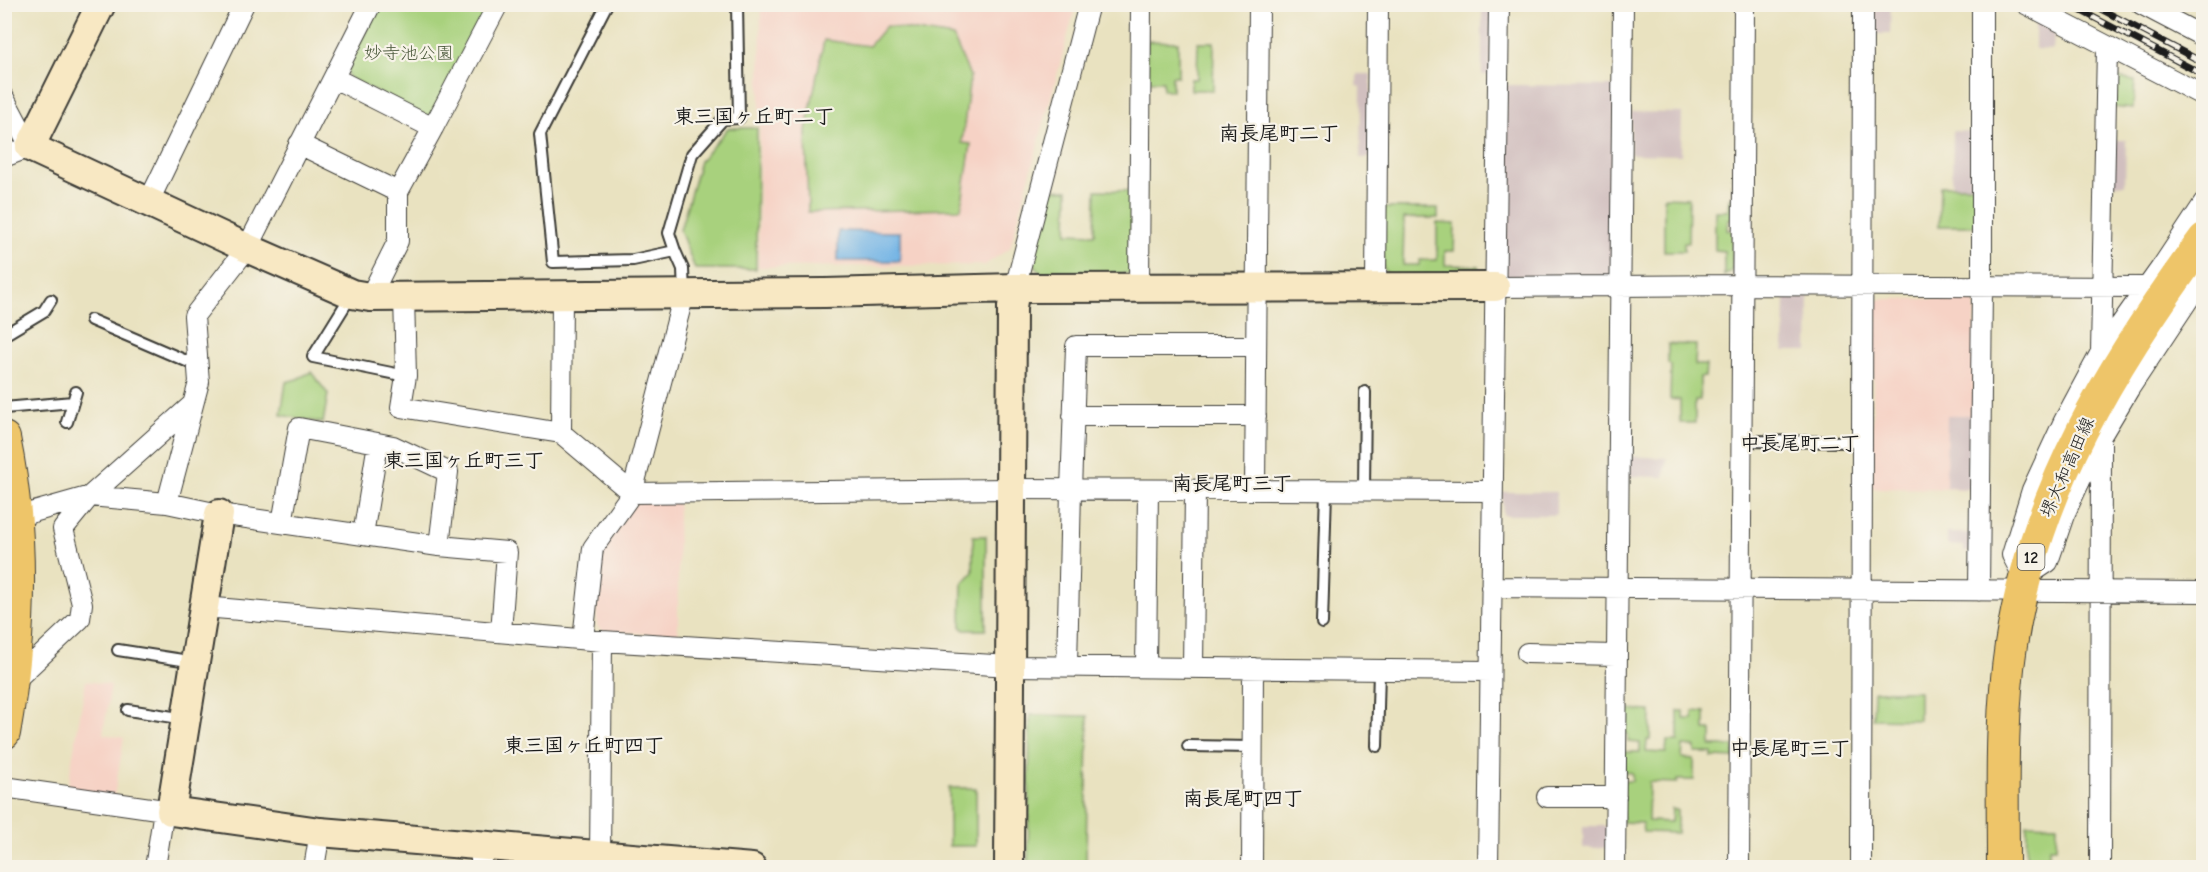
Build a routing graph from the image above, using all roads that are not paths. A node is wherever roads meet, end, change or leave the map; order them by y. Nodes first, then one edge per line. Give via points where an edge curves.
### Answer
1 (101, 4) edge
2 (244, 4) edge
3 (371, 4) edge
4 (498, 4) edge
5 (607, 4) edge
6 (737, 4) edge
7 (1089, 4) edge
8 (1141, 4) edge
9 (1259, 4) edge
10 (1378, 4) edge
11 (1499, 4) edge
12 (1623, 4) edge
13 (1744, 4) edge
14 (1863, 4) edge
15 (1982, 4) edge
16 (2026, 4) edge
17 (2141, 4) edge
18 (2178, 14) edge
19 (2204, 37) edge
20 (2107, 47) junction
21 (334, 78) junction
22 (2204, 96) edge
23 (4, 98) edge
24 (433, 128) junction
25 (299, 144) junction
26 (17, 152) edge
27 (398, 192) junction
28 (149, 201) junction
29 (2204, 203) edge
30 (2204, 239) edge
31 (247, 248) junction
32 (675, 250) junction
33 (2185, 283) edge
34 (1742, 285) junction
35 (1620, 286) junction
36 (1864, 286) junction
37 (1982, 286) junction
38 (2102, 286) junction
39 (1139, 287) junction
40 (1257, 287) junction
41 (1376, 287) junction
42 (1496, 287) junction
43 (1015, 288) junction
44 (562, 294) junction
45 (684, 294) junction
46 (361, 295) junction
47 (404, 296) junction
48 (51, 300) dead end
49 (91, 320) dead end
50 (4, 335) edge
51 (1256, 346) junction
52 (2101, 352) junction
53 (198, 366) junction
54 (406, 376) junction
55 (1365, 392) dead end
56 (192, 405) junction
57 (4, 408) edge
58 (1073, 416) junction
59 (1256, 416) junction
60 (67, 422) dead end
61 (561, 433) junction
62 (2101, 436) junction
63 (1741, 441) junction
64 (1862, 442) junction
65 (378, 443) junction
66 (6, 454) edge
67 (1010, 489) junction
68 (1071, 490) junction
69 (1148, 490) junction
70 (1195, 490) junction
71 (1255, 490) junction
72 (1326, 490) junction
73 (1364, 491) junction
74 (1492, 491) junction
75 (632, 494) junction
76 (90, 496) junction
77 (167, 503) junction
78 (219, 514) junction
79 (282, 523) junction
80 (12, 524) edge
81 (363, 535) junction
82 (440, 546) junction
83 (2023, 585) junction
84 (1491, 587) junction
85 (1617, 589) junction
86 (1740, 589) junction
87 (1861, 589) junction
88 (1979, 591) junction
89 (2102, 591) junction
90 (2204, 592) edge
91 (204, 607) junction
92 (1322, 623) dead end
93 (501, 632) junction
94 (593, 640) junction
95 (118, 650) dead end
96 (1527, 653) dead end
97 (1616, 655) junction
98 (195, 662) junction
99 (1010, 666) junction
100 (1067, 666) junction
101 (1146, 668) junction
102 (1193, 668) junction
103 (1253, 668) junction
104 (1379, 670) junction
105 (1489, 671) junction
106 (8, 686) edge
107 (128, 710) dead end
108 (186, 719) junction
109 (4, 733) edge
110 (1188, 746) dead end
111 (1377, 746) dead end
112 (1253, 747) junction
113 (4, 788) edge
114 (1547, 797) dead end
115 (1616, 797) junction
116 (168, 810) junction
117 (320, 832) junction
118 (600, 855) junction
119 (481, 856) edge
120 (636, 863) edge
121 (155, 867) edge
122 (314, 867) edge
123 (752, 867) edge
124 (1009, 867) edge
125 (1252, 867) edge
126 (1488, 867) edge
127 (1615, 867) edge
128 (1739, 867) edge
129 (1862, 867) edge
130 (2003, 867) edge
131 (2100, 867) edge

1 - 26 street
2 - 28 street
3 - 21 street
4 - 24 street
5 - 32 lane via 540,134 553,262 633,260
6 - 32 lane via 739,118 723,119 692,154 669,233
7 - 43 street
8 - 39 street
9 - 40 street
10 - 41 street
11 - 42 street
12 - 35 street
13 - 34 street
14 - 36 street
15 - 37 street
16 - 20 street
17 - 18 street
18 - 19 street
20 - 22 street
20 - 38 street
21 - 24 street
21 - 25 street
23 - 26 street
24 - 27 street
25 - 27 street
25 - 31 street
26 - 28 street
27 - 46 street via 398,241
28 - 31 street
29 - 33 street
30 - 33 main road, 堺大和高田線 / 12
31 - 46 street
31 - 53 street via 194,316
32 - 45 lane via 683,269
33 - 38 street
33 - 52 street
33 - 62 street
33 - 83 main road, 堺大和高田線 / 12 via 2109,380 2072,448
34 - 35 street
34 - 36 street
34 - 63 street
35 - 42 street
35 - 85 street
36 - 37 street
36 - 64 street
37 - 38 street
37 - 88 street
38 - 52 street
39 - 40 street
39 - 43 street
40 - 41 street
40 - 51 street
41 - 42 street
42 - 74 street
43 - 45 street
43 - 67 street
44 - 45 street
44 - 47 street
44 - 61 street
45 - 75 street
46 - 47 street
46 - 54 lane via 313,357
47 - 54 street
48 - 50 lane via 44,311
49 - 53 lane
51 - 58 street via 1076,346
51 - 59 street
52 - 83 street via 2032,490 2012,555
53 - 56 street via 199,382
54 - 61 street via 401,407
55 - 73 lane
56 - 76 street
56 - 77 street
57 - 60 lane via 74,397
58 - 59 street
58 - 68 street
59 - 71 street
61 - 75 street
62 - 83 street via 2064,515 2048,562
62 - 89 street
63 - 64 lane
63 - 86 street
64 - 87 street
65 - 79 street via 299,428
65 - 81 street
65 - 82 street via 448,472
66 - 80 main road
67 - 68 street
67 - 75 street
67 - 99 street
68 - 69 street
68 - 100 street
69 - 70 street
69 - 101 street
70 - 71 street
70 - 102 street
71 - 72 street
72 - 73 street
72 - 92 lane
73 - 74 street
74 - 84 street
75 - 94 street via 593,548
76 - 77 street
76 - 80 street
76 - 106 street via 63,529 82,604 80,619
77 - 78 street
78 - 79 street
78 - 91 street
79 - 81 street
80 - 106 main road via 18,618
81 - 82 street
82 - 93 street via 507,552
83 - 88 street
83 - 89 street
83 - 130 main road, 堺大和高田線 / 12 via 2006,696
84 - 85 street
84 - 105 street
85 - 86 street
85 - 97 street
86 - 87 street
86 - 128 street
87 - 88 street
87 - 129 street
89 - 90 street
89 - 131 street
91 - 93 street
91 - 98 street
93 - 94 street
94 - 99 street
94 - 118 street
95 - 98 lane
96 - 97 street
97 - 115 street
98 - 108 street
99 - 100 street
99 - 124 street
100 - 101 street
101 - 102 street
102 - 103 street
103 - 104 street
103 - 112 street
104 - 105 street
104 - 111 lane
105 - 126 street
106 - 109 main road
107 - 108 lane
108 - 116 street
110 - 112 lane
112 - 125 street
113 - 116 street
114 - 115 street
115 - 127 street
116 - 117 street
116 - 121 street
117 - 119 street
117 - 122 street
118 - 119 street
118 - 120 street
120 - 123 street

